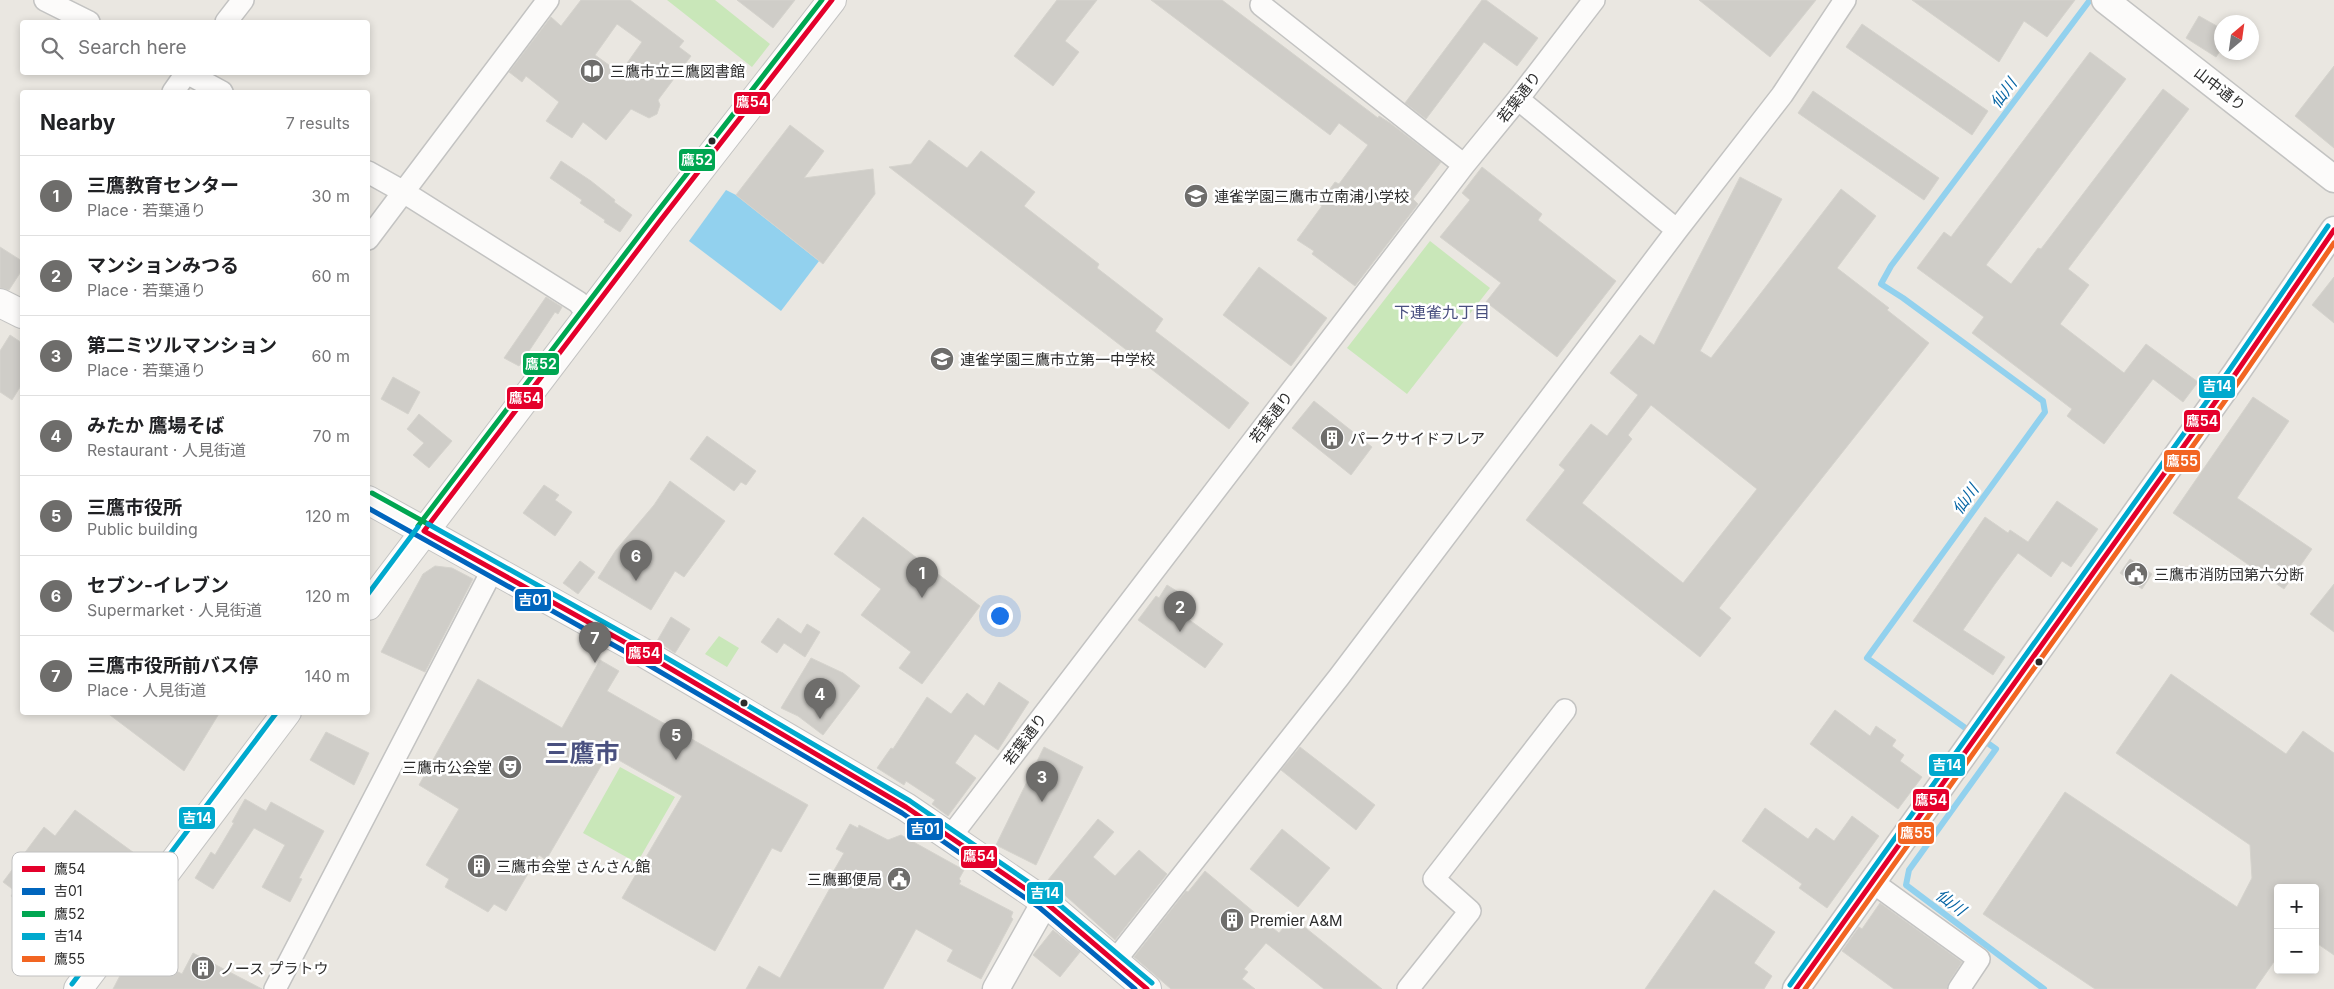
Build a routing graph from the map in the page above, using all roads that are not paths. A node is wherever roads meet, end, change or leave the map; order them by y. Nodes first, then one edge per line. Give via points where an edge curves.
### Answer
1 (45, 0) edge
2 (243, 0) edge
3 (548, 0) edge
4 (832, 0) edge
5 (1594, 0) edge
6 (1845, 0) edge
7 (2105, 0) edge
8 (1261, 5) dead end
9 (83, 12) edge
10 (228, 20) edge
11 (185, 75) edge
12 (190, 75) edge
13 (173, 90) edge
14 (218, 90) edge
15 (1518, 99) junction
16 (1464, 165) junction
17 (370, 173) edge
18 (2334, 179) edge
19 (402, 191) junction
20 (1677, 230) junction
21 (2334, 230) edge
22 (370, 236) edge
23 (588, 315) junction
24 (370, 501) edge
25 (424, 531) junction
26 (493, 569) junction
27 (370, 603) edge
28 (1565, 710) dead end
29 (285, 715) edge
30 (950, 836) junction
31 (178, 856) edge
32 (1872, 881) junction
33 (1045, 902) junction
34 (1114, 962) junction
35 (88, 976) edge
36 (78, 989) edge
37 (275, 989) edge
38 (996, 989) edge
39 (1147, 989) edge
40 (1408, 989) edge
41 (1796, 989) edge
42 (1959, 989) edge

1 - 9 street
2 - 10 street
3 - 19 street
4 - 23 main road
5 - 15 street, 若葉通り
6 - 20 street via 1782,95
7 - 18 street, 山中通り
8 - 16 street
11 - 13 street
12 - 14 street
15 - 16 street, 若葉通り
15 - 20 street
16 - 30 street, 若葉通り
17 - 19 street
19 - 22 street
19 - 23 street via 578,302
20 - 34 street via 1339,677
21 - 32 street via 2236,373
23 - 25 main road
24 - 25 main road
25 - 26 main road
25 - 27 main road
26 - 30 main road via 637,649
26 - 37 street
28 - 40 street via 1434,879 1470,911
29 - 31 main road
30 - 33 main road
32 - 41 street
32 - 42 street via 1979,959
33 - 34 main road
33 - 38 street
34 - 39 main road
35 - 36 main road

